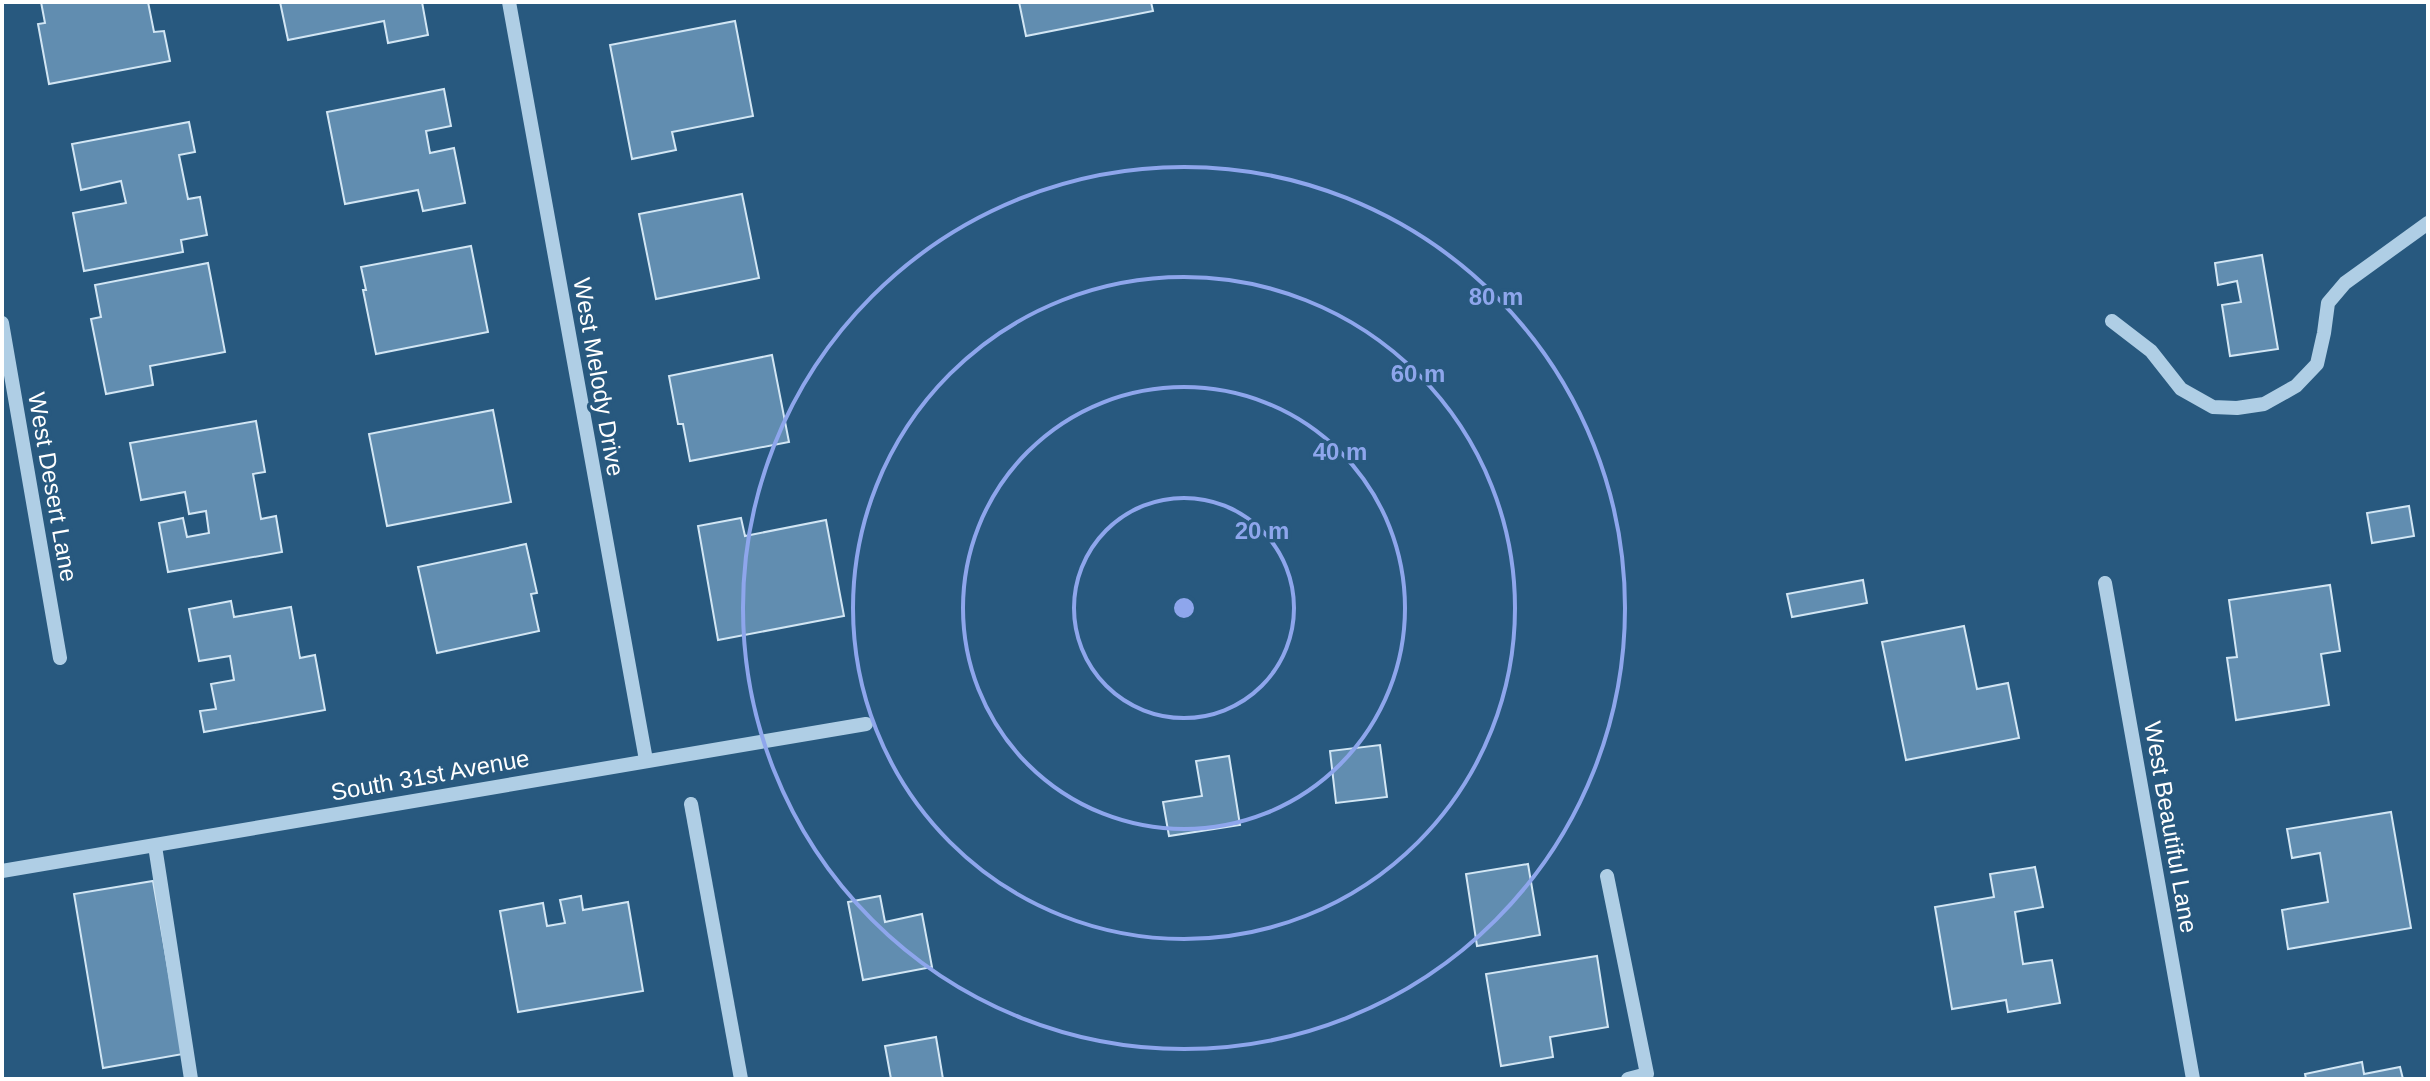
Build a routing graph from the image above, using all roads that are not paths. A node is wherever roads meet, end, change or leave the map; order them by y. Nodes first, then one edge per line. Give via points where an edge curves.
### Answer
1 (509, 2) edge
2 (2428, 223) edge
3 (2112, 321) dead end
4 (2, 323) edge
5 (2105, 583) dead end
6 (60, 658) dead end
7 (866, 724) dead end
8 (646, 760) junction
9 (691, 804) dead end
10 (155, 846) junction
11 (2, 871) edge
12 (1607, 876) dead end
13 (191, 1079) edge
14 (741, 1079) edge
15 (1628, 1079) edge
16 (2193, 1079) edge

1 - 8 street, West Melody Drive
2 - 3 street via 2345,283 2328,303 2317,364 2296,386 2264,404 2213,407 2202,401 2181,389 2151,351
4 - 6 street, West Desert Lane
5 - 16 street, West Beautiful Lane
7 - 8 street, South 31st Avenue
8 - 10 street, South 31st Avenue
9 - 14 street
10 - 11 street, South 31st Avenue
10 - 13 street
12 - 15 street via 1647,1074

